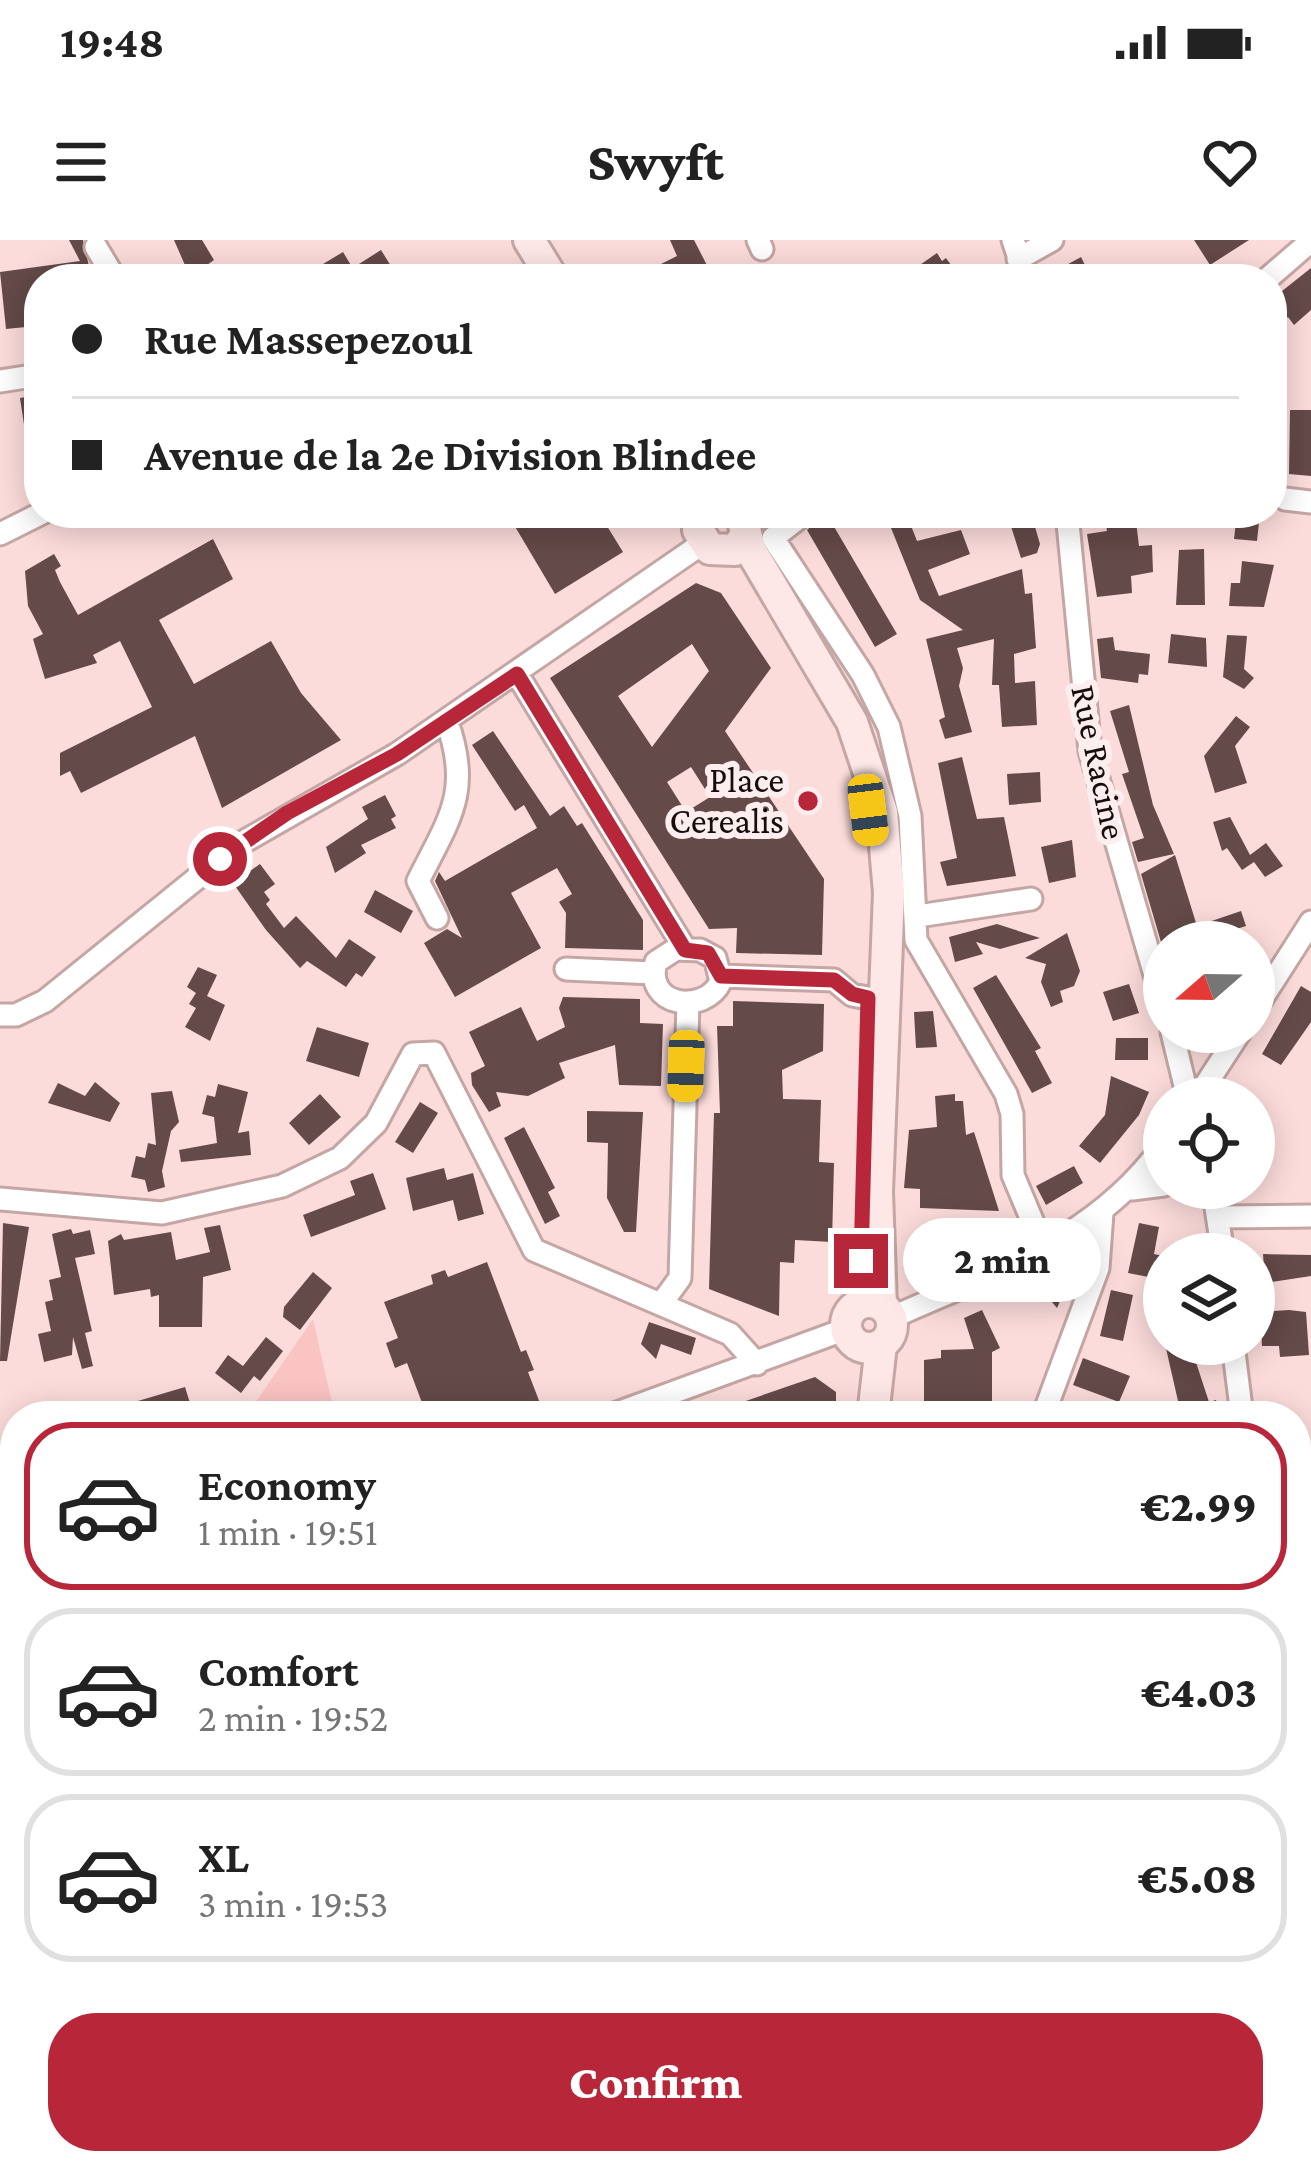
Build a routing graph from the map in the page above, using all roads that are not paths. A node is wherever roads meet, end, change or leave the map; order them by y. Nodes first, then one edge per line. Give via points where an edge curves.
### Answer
1 (1052, 240) edge
2 (1311, 241) edge
3 (96, 247) dead end
4 (1019, 259) edge
5 (106, 264) edge
6 (1285, 264) edge
7 (716, 528) edge
8 (718, 528) edge
9 (718, 528) edge
10 (786, 528) edge
11 (1068, 528) edge
12 (517, 674) junction
13 (447, 722) junction
14 (1031, 899) dead end
15 (919, 916) junction
16 (437, 918) dead end
17 (1311, 922) edge
18 (1143, 934) edge
19 (685, 950) junction
20 (566, 969) dead end
21 (653, 973) junction
22 (721, 976) junction
23 (1275, 978) edge
24 (868, 998) junction
25 (688, 1002) junction
26 (0, 1015) edge
27 (1143, 1177) edge
28 (1143, 1188) edge
29 (1132, 1189) junction
30 (0, 1198) edge
31 (1212, 1209) edge
32 (1218, 1209) edge
33 (1102, 1213) junction
34 (1311, 1216) edge
35 (1220, 1217) junction
36 (1221, 1233) edge
37 (1044, 1249) junction
38 (661, 1304) junction
39 (869, 1325) junction
40 (758, 1364) junction
41 (1236, 1365) edge
42 (653, 1401) edge
43 (857, 1401) edge
44 (872, 1401) edge
45 (1048, 1401) edge
46 (1240, 1401) edge
47 (1011, 2175) edge
48 (1024, 2175) edge

1 - 4 street
2 - 6 street
3 - 5 street
7 - 12 street
8 - 24 main road via 827,704 860,781 873,869
9 - 39 main road via 852,722 882,812 889,893
10 - 15 street via 773,538 889,727 910,816
11 - 18 street, Rue Racine via 1090,751
12 - 13 street
12 - 19 street
13 - 16 street via 459,755 460,798 418,880
13 - 26 street via 257,832 45,1001
14 - 15 street
15 - 37 street via 916,940 1006,1094 1013,1175
17 - 23 street
19 - 21 street via 662,956
19 - 22 street via 708,953
20 - 21 street
21 - 25 street via 660,993
22 - 24 street via 834,980
22 - 25 street via 713,995
24 - 39 main road
25 - 38 street via 680,1278
27 - 29 street
28 - 29 street
29 - 33 street
30 - 38 street via 162,1213 282,1186 340,1158 376,1123 413,1054 434,1053 534,1250
31 - 35 street
32 - 35 street
33 - 37 street
33 - 45 street via 1098,1268
34 - 35 street
35 - 36 street
37 - 39 street
38 - 40 street via 730,1334
39 - 40 street
39 - 43 main road
39 - 44 main road
40 - 42 street
41 - 46 street
47 - 48 street

